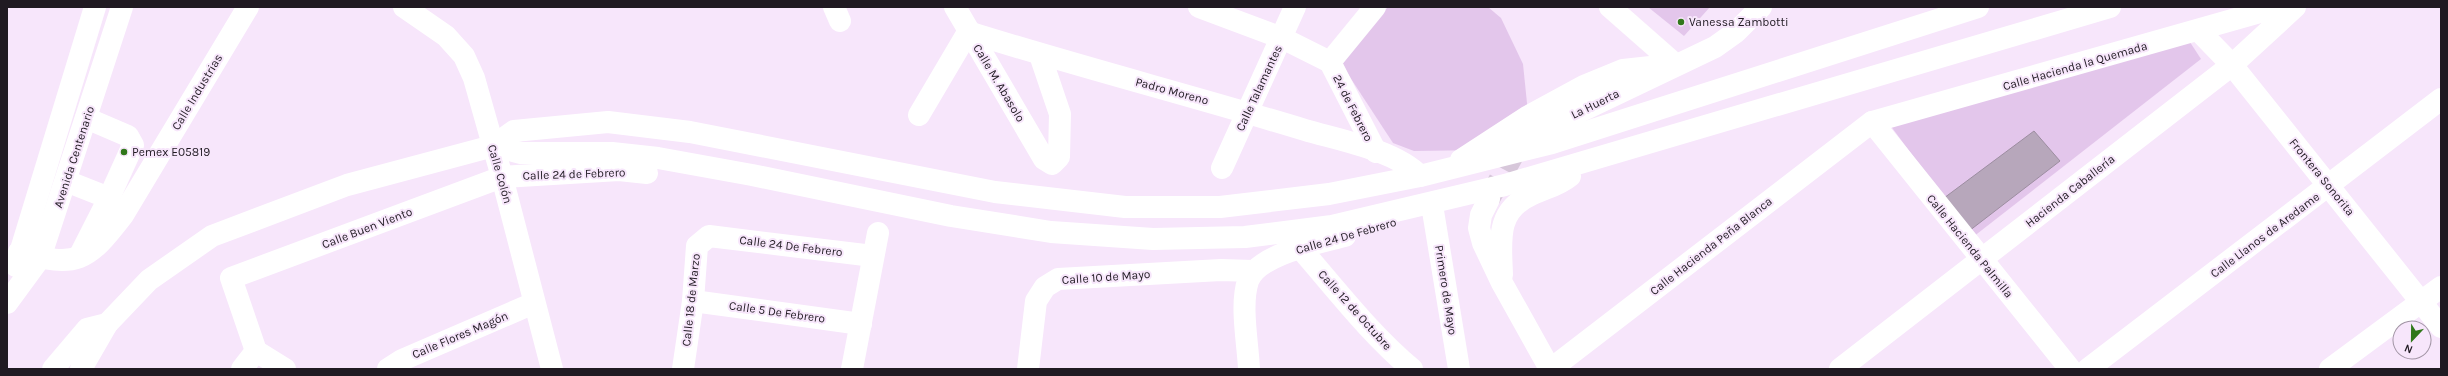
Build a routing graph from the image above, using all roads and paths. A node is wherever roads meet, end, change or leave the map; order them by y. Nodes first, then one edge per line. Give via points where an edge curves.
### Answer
1 (94, 7) edge
2 (122, 7) edge
3 (248, 7) edge
4 (404, 7) edge
5 (954, 7) edge
6 (1199, 7) edge
7 (1295, 7) edge
8 (1375, 7) edge
9 (1610, 7) edge
10 (1761, 7) edge
11 (1978, 7) edge
12 (2110, 7) edge
13 (2278, 7) edge
14 (2295, 7) edge
15 (2245, 12) edge
16 (2198, 31) junction
17 (968, 32) junction
18 (1282, 38) junction
19 (1040, 55) junction
20 (1330, 62) junction
21 (1676, 65) junction
22 (2232, 65) junction
23 (74, 81) junction
24 (96, 88) junction
25 (2441, 99) edge
26 (1247, 112) junction
27 (918, 115) dead end
28 (86, 118) junction
29 (1872, 122) junction
30 (493, 146) junction
31 (1518, 146) tunnel mouth
32 (1376, 152) junction
33 (1580, 164) junction
34 (1222, 168) dead end
35 (1448, 169) junction
36 (646, 173) dead end
37 (1420, 176) junction
38 (502, 177) junction
39 (66, 181) junction
40 (2330, 186) junction
41 (109, 198) junction
42 (1489, 199) tunnel mouth
43 (1438, 210) joint
44 (30, 214) junction
45 (53, 221) junction
46 (878, 233) dead end
47 (709, 236) joint
48 (1300, 248) junction
49 (19, 252) junction
50 (873, 256) junction
51 (40, 258) junction
52 (77, 259) junction
53 (1981, 260) junction
54 (1253, 272) junction
55 (1502, 283) junction
56 (2441, 287) edge
57 (693, 301) junction
58 (8, 302) edge
59 (2422, 302) junction
60 (534, 303) junction
61 (107, 324) junction
62 (861, 324) junction
63 (2441, 327) edge
64 (256, 351) junction
65 (53, 369) edge
66 (81, 369) edge
67 (242, 369) edge
68 (286, 369) edge
69 (388, 369) edge
70 (552, 369) edge
71 (683, 369) edge
72 (852, 369) edge
73 (1028, 369) edge
74 (1249, 369) edge
75 (1412, 369) edge
76 (1459, 369) edge
77 (1550, 369) edge
78 (1840, 369) edge
79 (2070, 369) edge
80 (2088, 369) edge
81 (2330, 369) edge

1 - 23 street, Avenida Centenario
2 - 24 street, Avenida Centenario
3 - 52 street, Calle Industrias via 123,216 98,246
4 - 30 street, Calle Colón via 446,36 464,56 474,78
5 - 17 street, Calle M. Abasolo
6 - 18 street
7 - 18 street, Calle Talamantes
8 - 20 street
9 - 21 street
10 - 21 street, La Huerta via 1736,32 1715,47
11 - 35 street via 1552,144
12 - 33 street via 1913,63
13 - 15 street, Calle Hacienda la Quemada
14 - 22 street, Hacienda Caballería
15 - 16 street, Calle Hacienda la Quemada
16 - 22 street, Frontera Sonorita
16 - 29 street, Calle Hacienda la Quemada
17 - 19 street, Padro Moreno
17 - 19 street, Calle M. Abasolo via 1048,163 1056,162 1059,157 1060,114
17 - 27 street
18 - 20 street
18 - 26 street, Calle Talamantes
19 - 26 street, Padro Moreno
20 - 32 street, 24 de Febrero
21 - 31 street, La Huerta via 1535,133
21 - 35 street via 1623,70 1584,86 1527,117
22 - 40 street, Frontera Sonorita
22 - 53 street, Hacienda Caballería
23 - 24 street
23 - 44 street, Avenida Centenario
24 - 28 street, Avenida Centenario
25 - 40 street, Calle Llanos de Aredame
26 - 32 street, Padro Moreno
26 - 34 street, Calle Talamantes
28 - 39 street, Avenida Centenario
28 - 41 street via 128,136 131,140 132,151
29 - 53 street, Calle Hacienda Palmilla
29 - 77 street, Calle Hacienda Peña Blanca
30 - 33 street via 521,153 612,153 658,158 951,216 1051,232 1153,239 1245,237 1332,226 1437,202
30 - 37 street via 514,131 608,122 690,132 995,192 1125,207 1220,207 1329,194
30 - 38 street, Calle Colón
30 - 61 street via 347,185 212,236 149,280
32 - 37 street, 24 de Febrero via 1403,163
33 - 55 street via 1564,180 1518,201 1509,210 1501,238
35 - 37 street
36 - 38 street, Calle 24 de Febrero via 619,170
38 - 60 street, Calle Colón
38 - 64 street, Calle Buen Viento via 231,278
39 - 41 street
39 - 45 street, Avenida Centenario
40 - 59 street, Frontera Sonorita
40 - 80 street, Calle Llanos de Aredame
41 - 52 street
42 - 55 street via 1481,215 1479,228 1483,243
43 - 48 street, Calle 24 De Febrero
43 - 76 street, Primero de Mayo
44 - 45 street
44 - 49 street, Avenida Centenario
45 - 51 street, Avenida Centenario
46 - 50 street
47 - 50 street, Calle 24 De Febrero
47 - 57 street, Calle 18 de Marzo via 697,246
48 - 54 street, Calle 24 De Febrero via 1272,259
48 - 75 street, Calle 12 de Octubre via 1356,313 1397,357
49 - 51 street, Calle Industrias
49 - 58 street, Avenida Centenario
50 - 62 street
51 - 52 street, Calle Industrias via 67,261
51 - 58 street, Avenida Centenario
53 - 78 street, Hacienda Caballería
53 - 79 street, Calle Hacienda Palmilla
54 - 73 street, Calle 10 de Mayo via 1221,270 1058,279 1045,287 1036,301
54 - 74 street via 1246,291 1245,309
55 - 77 street
56 - 59 street
57 - 62 street, Calle 5 De Febrero
57 - 71 street, Calle 18 de Marzo
59 - 63 street, Frontera Sonorita
59 - 81 street
60 - 69 street, Calle Flores Magón via 402,360
60 - 70 street, Calle Colón
61 - 65 street via 87,329
61 - 66 street
62 - 72 street
64 - 67 street
64 - 68 street

